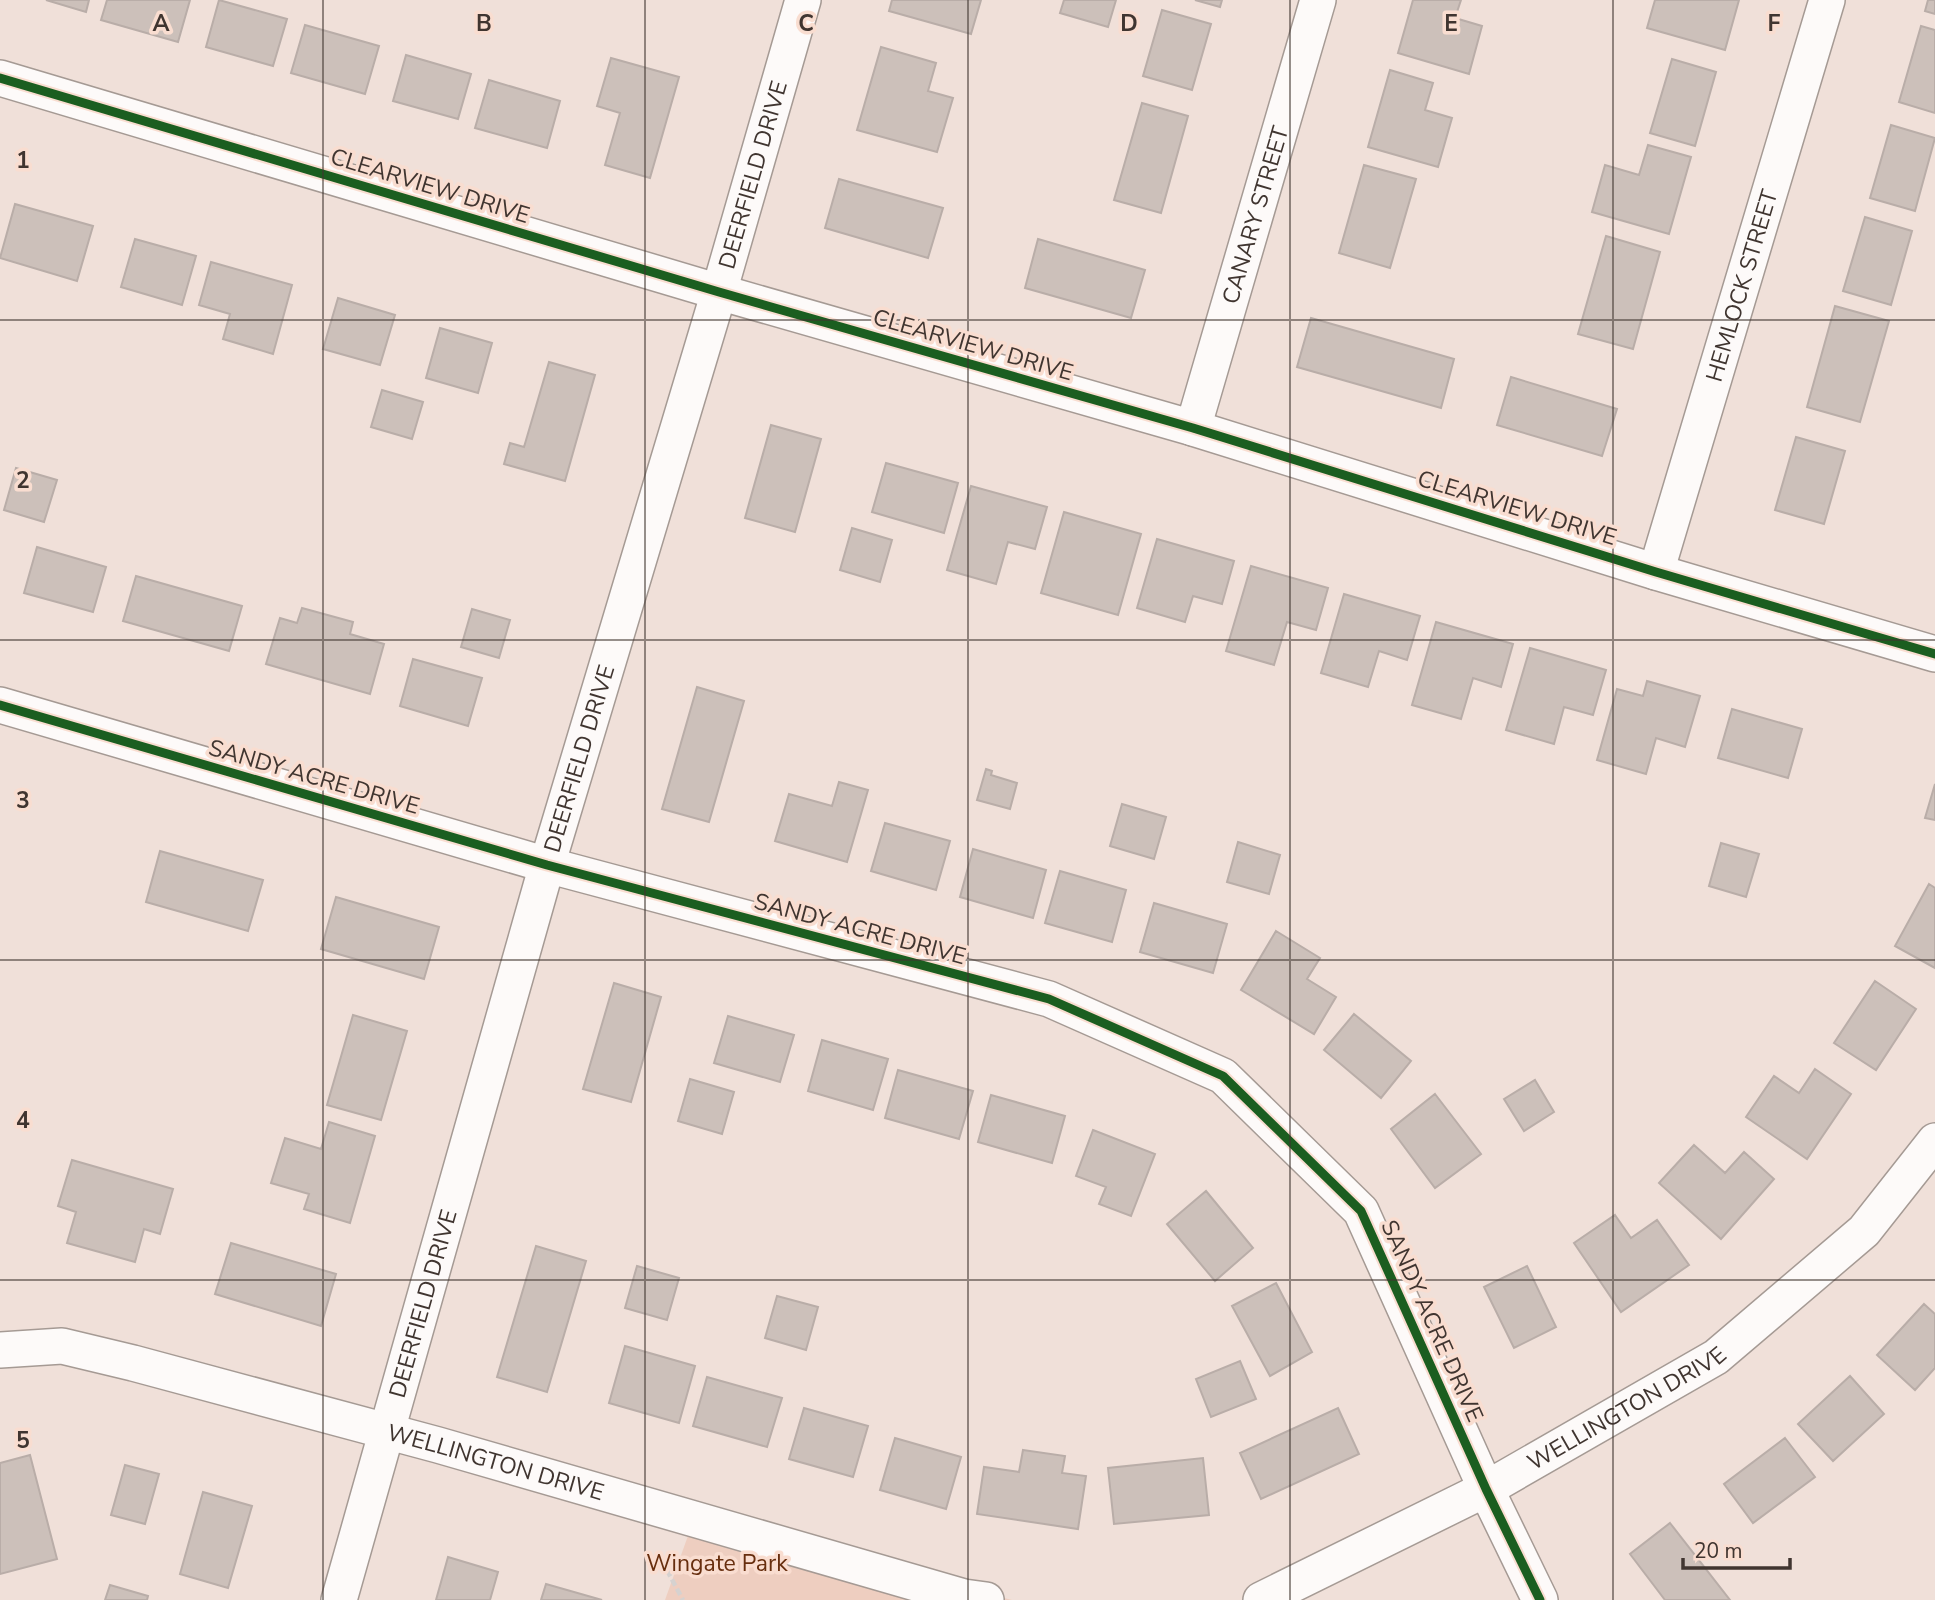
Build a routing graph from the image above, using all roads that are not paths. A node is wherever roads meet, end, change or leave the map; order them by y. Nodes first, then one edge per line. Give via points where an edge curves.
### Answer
1 (803, 0) edge
2 (1318, 0) edge
3 (1826, 0) edge
4 (0, 78) edge
5 (719, 292) junction
6 (1193, 428) junction
7 (1656, 572) junction
8 (1935, 654) edge
9 (0, 705) edge
10 (547, 865) junction
11 (1935, 1141) edge
12 (0, 1350) edge
13 (388, 1432) junction
14 (1486, 1489) junction
15 (339, 1600) edge
16 (986, 1600) edge
17 (1261, 1600) edge
18 (1540, 1600) edge

1 - 5 street, DEERFIELD DRIVE
2 - 6 street, CANARY STREET
3 - 7 street, HEMLOCK STREET
4 - 5 street, CLEARVIEW DRIVE
5 - 6 street, CLEARVIEW DRIVE
5 - 10 street, DEERFIELD DRIVE
6 - 7 street, CLEARVIEW DRIVE
7 - 8 street, CLEARVIEW DRIVE
9 - 10 street, SANDY ACRE DRIVE
10 - 13 street, DEERFIELD DRIVE
10 - 14 street, SANDY ACRE DRIVE via 1049,999 1223,1076 1362,1211
11 - 14 street, WELLINGTON DRIVE via 1864,1231 1716,1357
12 - 13 street, WELLINGTON DRIVE via 62,1346
13 - 15 street, DEERFIELD DRIVE
13 - 16 street, WELLINGTON DRIVE
14 - 17 street, WELLINGTON DRIVE
14 - 18 street, SANDY ACRE DRIVE

